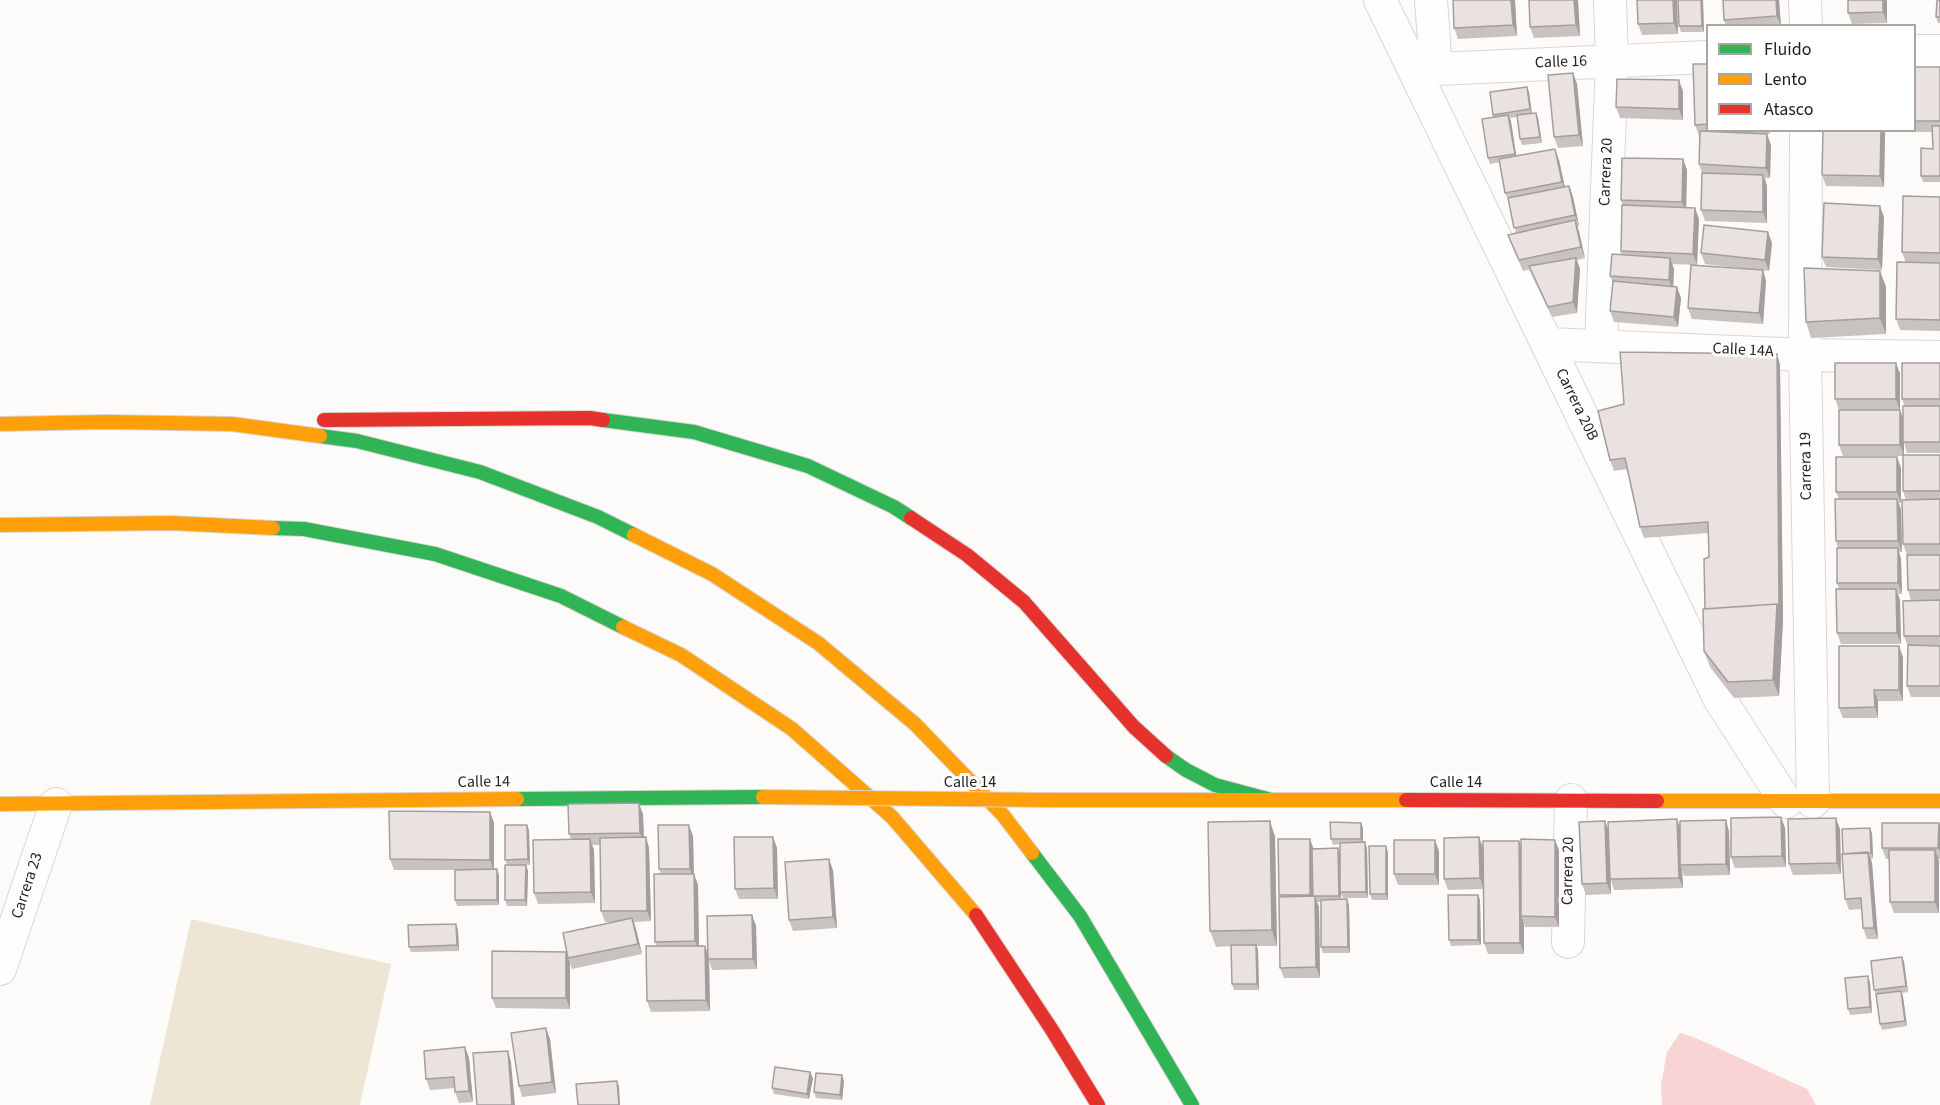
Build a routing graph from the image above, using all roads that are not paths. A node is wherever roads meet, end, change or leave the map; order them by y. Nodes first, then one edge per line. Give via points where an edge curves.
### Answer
1 (1380, 0) edge
2 (1431, 0) edge
3 (1611, 0) edge
4 (1805, 0) edge
5 (1806, 24) edge
6 (1916, 51) edge
7 (1940, 51) edge
8 (1706, 57) edge
9 (1612, 61) junction
10 (1425, 69) junction
11 (1806, 132) edge
12 (1547, 344) junction
13 (1601, 345) junction
14 (1805, 355) junction
15 (1940, 357) edge
16 (106, 422) junction
17 (0, 424) edge
18 (0, 525) edge
19 (1271, 800) junction
20 (1571, 800) junction
21 (1940, 801) edge
22 (1800, 802) junction
23 (0, 804) edge
24 (56, 804) junction
25 (1568, 942) dead end
26 (0, 969) edge
27 (1098, 1105) edge
28 (1192, 1105) edge

1 - 10 street, Carrera 20B
2 - 10 street
3 - 9 street, Carrera 20
4 - 5 street
6 - 7 street
8 - 9 street, Calle 16
9 - 10 street, Calle 16
9 - 13 street, Carrera 20
10 - 12 street, Carrera 20B
11 - 14 street, Carrera 19
12 - 13 street, Calle 14A
12 - 22 street, Carrera 20B via 1719,698
13 - 14 street, Calle 14A
14 - 15 street, Calle 14A
14 - 22 street, Carrera 19
16 - 17 main road
16 - 19 main road via 590,418 694,432 808,466 894,507 967,555 1024,602 1134,727 1186,770 1215,784
16 - 28 main road via 232,424 357,441 480,472 598,517 711,574 818,643 915,724 1003,815 1080,916
18 - 27 main road via 171,523 304,529 435,554 561,596 681,655 792,729 892,817 979,918
19 - 20 main road, Calle 14
19 - 24 main road, Calle 14, bridge via 763,798
20 - 22 main road, Calle 14
20 - 25 street, Carrera 20
21 - 22 main road, Calle 14
23 - 24 main road, Calle 14
24 - 26 street, Carrera 23

